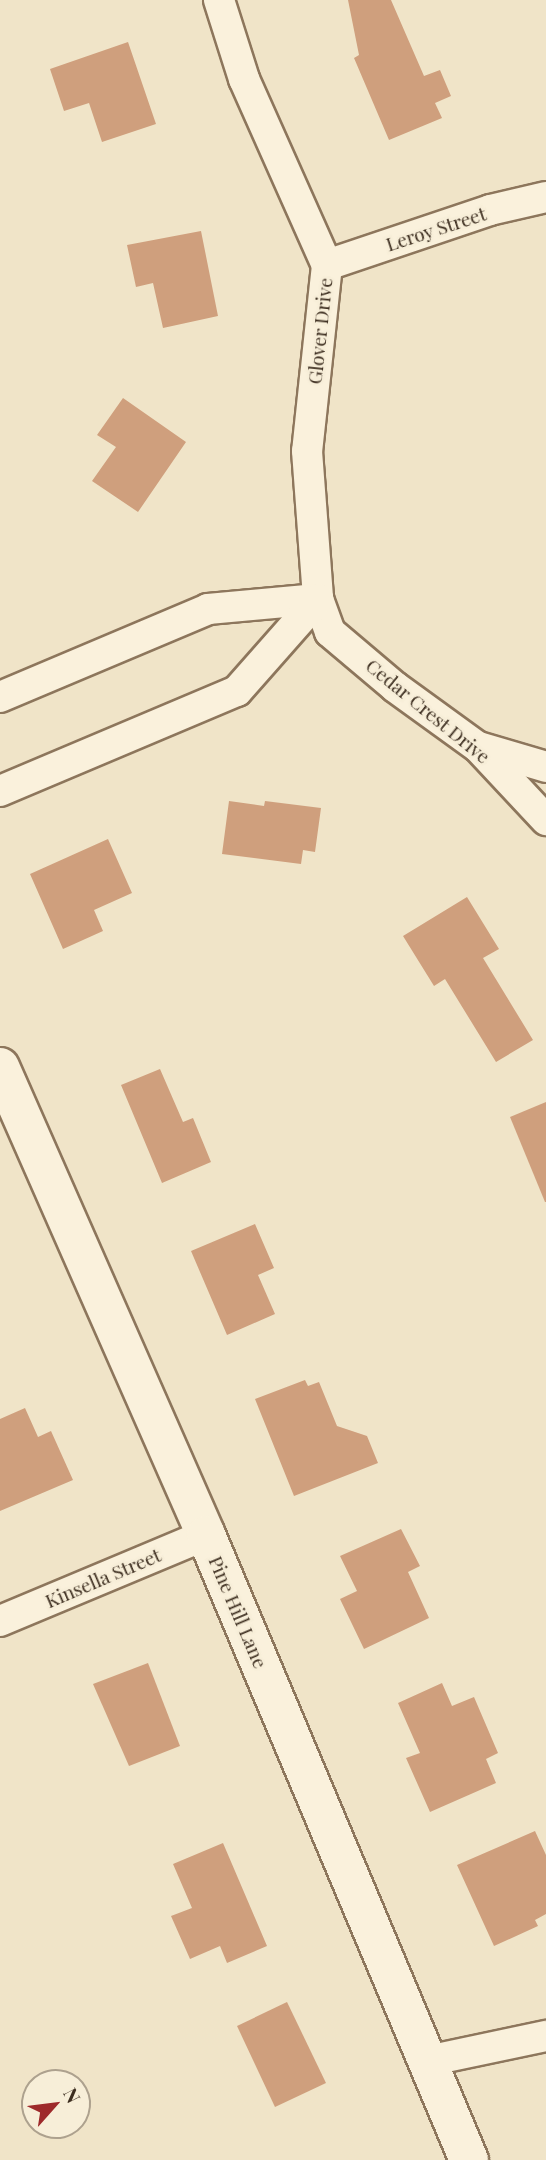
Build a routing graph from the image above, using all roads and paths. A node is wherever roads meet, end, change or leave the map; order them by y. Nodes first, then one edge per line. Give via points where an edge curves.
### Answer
1 (219, 0) edge
2 (546, 197) edge
3 (327, 265) junction
4 (318, 599) junction
5 (0, 697) edge
6 (478, 747) junction
7 (546, 767) edge
8 (0, 791) edge
9 (546, 820) edge
10 (0, 1067) edge
11 (206, 1535) junction
12 (0, 1621) edge
13 (546, 2036) edge
14 (427, 2061) junction
15 (469, 2160) edge

1 - 3 street, Glover Drive via 244,79
2 - 3 street, Leroy Street via 490,210
3 - 4 street, Glover Drive via 307,451
4 - 5 street via 208,610
4 - 6 street, Cedar Crest Drive via 330,632 395,687
4 - 8 street via 237,691
6 - 7 street
6 - 9 street, Cedar Crest Drive
10 - 11 street, Pine Hill Lane
11 - 12 street, Kinsella Street
11 - 14 street, Pine Hill Lane
13 - 14 street
14 - 15 street, Pine Hill Lane

